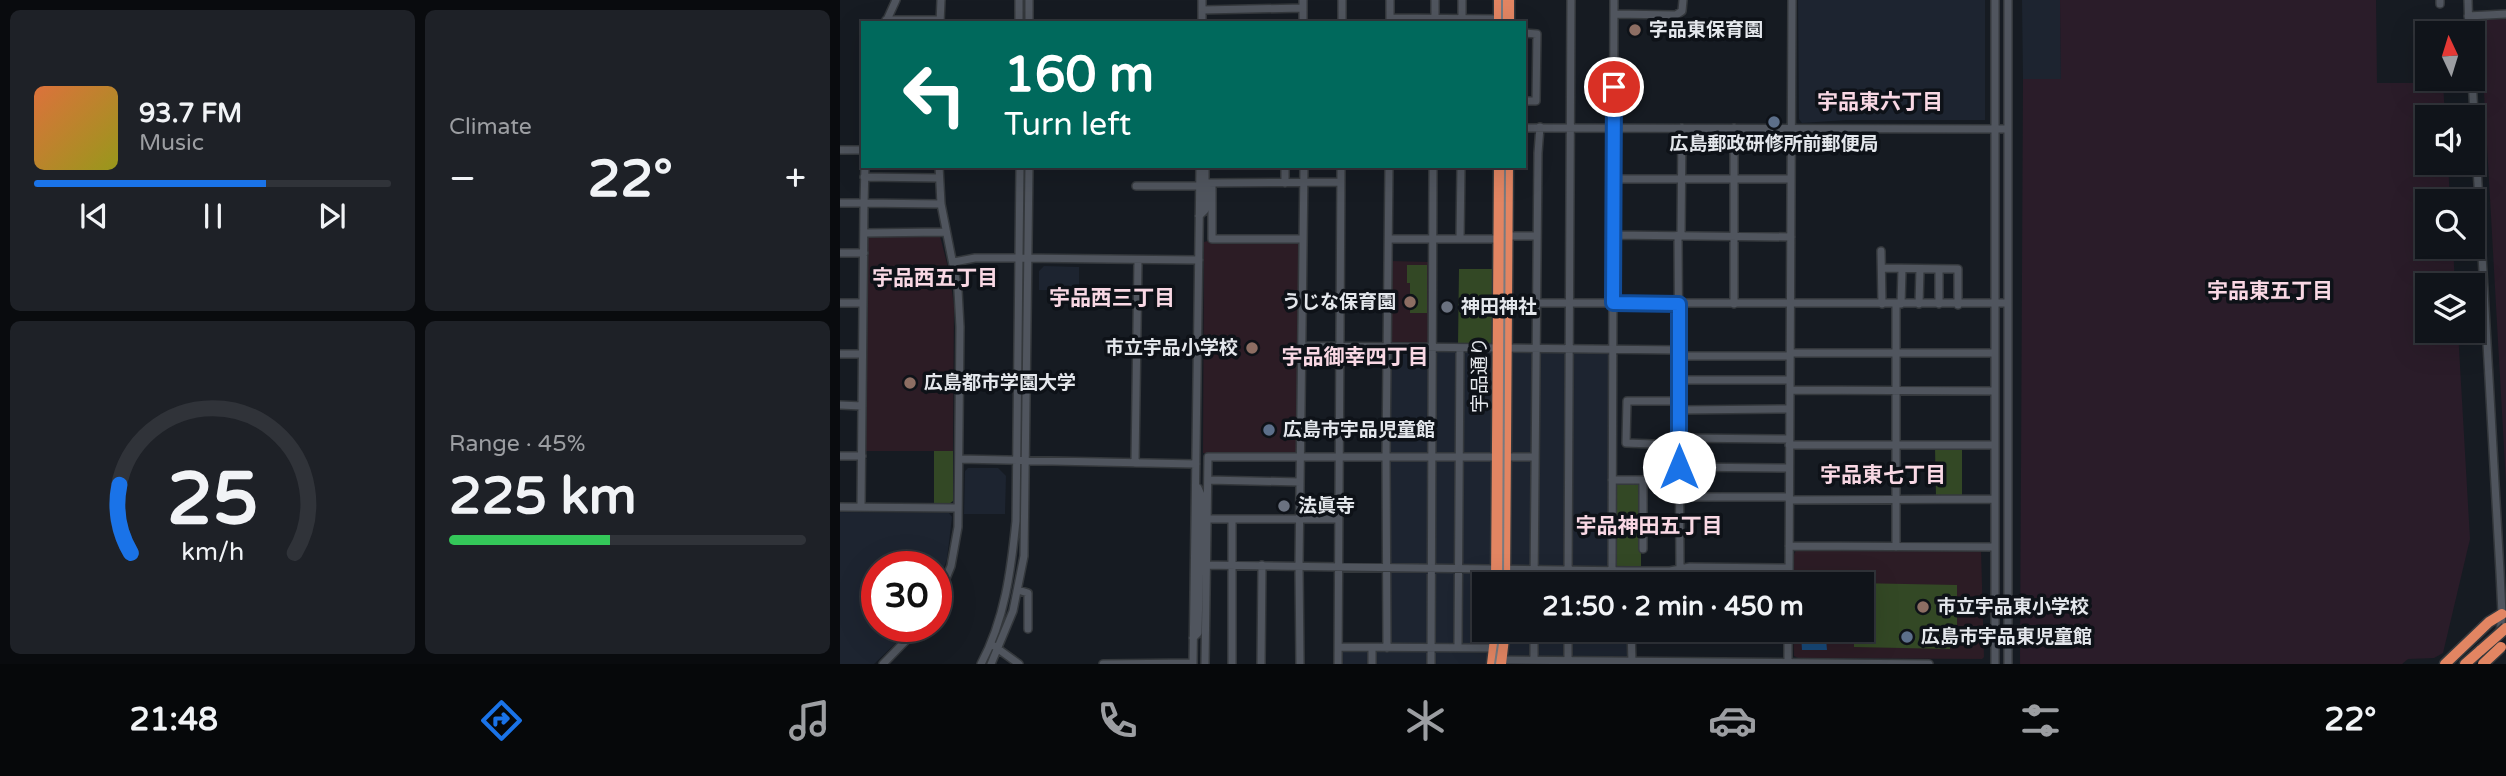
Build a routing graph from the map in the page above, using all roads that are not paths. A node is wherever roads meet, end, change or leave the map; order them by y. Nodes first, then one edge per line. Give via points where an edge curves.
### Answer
1 (896, 0) edge
2 (941, 0) edge
3 (1019, 0) edge
4 (1030, 0) edge
5 (1202, 0) edge
6 (1342, 0) edge
7 (1390, 0) edge
8 (1435, 0) edge
9 (1462, 0) edge
10 (1499, 0) edge
11 (1509, 0) edge
12 (1571, 0) edge
13 (1614, 0) edge
14 (1683, 0) edge
15 (1792, 0) edge
16 (1995, 0) edge
17 (2008, 0) edge
18 (2468, 0) edge
19 (1303, 4) edge
20 (1202, 10) junction
21 (1614, 14) junction
22 (2506, 14) edge
23 (2468, 16) junction
24 (1390, 20) edge
25 (886, 21) edge
26 (940, 21) edge
27 (1019, 21) edge
28 (1029, 21) edge
29 (1202, 21) edge
30 (1342, 21) edge
31 (1435, 21) edge
32 (1462, 21) edge
33 (1502, 21) edge
34 (2468, 21) edge
35 (1526, 33) edge
36 (2473, 91) edge
37 (1526, 101) edge
38 (1540, 127) junction
39 (1570, 127) junction
40 (1526, 128) edge
41 (1614, 128) junction
42 (1682, 128) junction
43 (1734, 128) junction
44 (1996, 128) junction
45 (1791, 129) junction
46 (2008, 129) junction
47 (840, 150) edge
48 (861, 150) edge
49 (865, 168) edge
50 (939, 168) edge
51 (1020, 168) edge
52 (1029, 168) edge
53 (1201, 168) edge
54 (1205, 168) edge
55 (1285, 168) edge
56 (1304, 168) edge
57 (1341, 168) edge
58 (1389, 168) edge
59 (1433, 168) edge
60 (1461, 168) edge
61 (1499, 168) edge
62 (1508, 168) edge
63 (864, 177) junction
64 (939, 178) junction
65 (1613, 179) junction
66 (1681, 179) junction
67 (1734, 179) junction
68 (1791, 179) junction
69 (1341, 182) junction
70 (1285, 183) junction
71 (1304, 183) junction
72 (1205, 184) junction
73 (1136, 186) dead end
74 (840, 203) edge
75 (864, 203) junction
76 (941, 204) junction
77 (864, 233) junction
78 (945, 233) junction
79 (1613, 235) junction
80 (1537, 236) junction
81 (1680, 236) junction
82 (1734, 236) junction
83 (1503, 237) junction
84 (1791, 237) junction
85 (1303, 239) junction
86 (1389, 239) junction
87 (1433, 239) junction
88 (1460, 239) junction
89 (1881, 251) dead end
90 (840, 253) edge
91 (864, 253) junction
92 (1019, 258) junction
93 (1028, 258) junction
94 (954, 261) junction
95 (1138, 261) junction
96 (1199, 261) junction
97 (1882, 268) junction
98 (1902, 269) junction
99 (1920, 269) junction
100 (1939, 269) junction
101 (840, 303) edge
102 (862, 303) junction
103 (1503, 303) junction
104 (1537, 303) junction
105 (1570, 303) junction
106 (1613, 303) junction
107 (1790, 303) junction
108 (2008, 303) junction
109 (1679, 304) junction
110 (1734, 304) junction
111 (1882, 304) junction
112 (1898, 304) junction
113 (1919, 304) junction
114 (1938, 304) junction
115 (1996, 304) junction
116 (1958, 305) junction
117 (1302, 346) junction
118 (1340, 347) junction
119 (1387, 347) junction
120 (1432, 348) junction
121 (1460, 348) junction
122 (1502, 348) junction
123 (1536, 349) junction
124 (1569, 349) junction
125 (1612, 349) junction
126 (1680, 353) junction
127 (1896, 353) junction
128 (840, 354) edge
129 (862, 354) junction
130 (1995, 354) junction
131 (1790, 355) junction
132 (1680, 380) junction
133 (1790, 380) junction
134 (1790, 390) junction
135 (1896, 390) junction
136 (1994, 391) junction
137 (1680, 401) junction
138 (840, 405) edge
139 (862, 406) junction
140 (1790, 409) junction
141 (1680, 410) junction
142 (1680, 442) junction
143 (1789, 442) junction
144 (1895, 444) junction
145 (1994, 444) junction
146 (840, 456) edge
147 (862, 456) junction
148 (1386, 457) junction
149 (1459, 457) junction
150 (1535, 457) junction
151 (1300, 458) junction
152 (1340, 458) junction
153 (1432, 458) junction
154 (1502, 458) junction
155 (959, 459) junction
156 (1016, 460) junction
157 (1025, 460) junction
158 (1135, 463) junction
159 (1196, 464) junction
160 (1679, 467) junction
161 (1789, 468) junction
162 (1208, 480) junction
163 (1612, 480) junction
164 (1643, 480) junction
165 (1679, 480) junction
166 (1300, 482) junction
167 (1196, 483) junction
168 (1679, 497) junction
169 (1789, 498) junction
170 (1896, 499) junction
171 (1994, 499) junction
172 (840, 506) edge
173 (861, 507) junction
174 (958, 508) junction
175 (1207, 519) junction
176 (1232, 519) junction
177 (1300, 519) junction
178 (1339, 519) junction
179 (1789, 547) junction
180 (1896, 547) junction
181 (1994, 547) junction
182 (1643, 550) dead end
183 (952, 562) edge
184 (1203, 565) junction
185 (1262, 565) junction
186 (1232, 566) junction
187 (1299, 566) junction
188 (1339, 566) junction
189 (1386, 568) junction
190 (1789, 568) junction
191 (1431, 569) junction
192 (1458, 569) junction
193 (1680, 569) junction
194 (1501, 570) junction
195 (1535, 570) junction
196 (1568, 570) junction
197 (1612, 571) junction
198 (1628, 571) joint
199 (1789, 572) edge
200 (1018, 590) junction
201 (2502, 614) junction
202 (2506, 628) edge
203 (1028, 629) dead end
204 (1193, 639) junction
205 (904, 642) edge
206 (1495, 642) edge
207 (1502, 642) edge
208 (1534, 642) edge
209 (1567, 642) edge
210 (1632, 642) edge
211 (1788, 642) edge
212 (989, 645) junction
213 (2503, 645) edge
214 (1339, 647) junction
215 (1372, 648) junction
216 (1387, 648) junction
217 (1431, 648) junction
218 (1458, 648) junction
219 (1495, 648) junction
220 (998, 649) junction
221 (1497, 662) edge
222 (1534, 662) junction
223 (1193, 663) edge
224 (1567, 663) edge
225 (1632, 663) edge
226 (1653, 663) edge
227 (1698, 663) edge
228 (1788, 663) edge
229 (883, 664) edge
230 (981, 664) edge
231 (991, 664) edge
232 (1019, 664) edge
233 (1103, 664) edge
234 (1205, 664) edge
235 (1232, 664) edge
236 (1261, 664) edge
237 (1300, 664) edge
238 (1339, 664) edge
239 (1372, 664) edge
240 (1431, 664) edge
241 (1929, 664) edge
242 (1995, 664) edge
243 (2008, 664) edge
244 (2445, 664) edge
245 (2466, 664) edge
246 (2486, 664) edge

1 - 25 street
2 - 26 street
3 - 27 street
4 - 28 street
5 - 20 street
6 - 30 street
7 - 24 street
8 - 31 street
9 - 32 street
10 - 33 highway
11 - 33 highway
12 - 39 street
13 - 21 street
14 - 21 street via 1682,11 1676,15
15 - 45 street
16 - 44 street
17 - 46 street
18 - 23 street
19 - 20 street
20 - 29 street
21 - 41 street
22 - 23 street
23 - 34 street
24 - 31 street
31 - 32 street
32 - 33 street
35 - 37 street via 1537,34 1536,101
36 - 201 street
38 - 39 street
38 - 40 street
38 - 80 street
39 - 41 street
39 - 105 street
41 - 42 street
41 - 65 street
42 - 43 street
42 - 66 street
43 - 45 street
43 - 67 street
44 - 45 street
44 - 46 street
44 - 115 street
45 - 68 street
46 - 108 street
47 - 48 street
49 - 63 street
50 - 64 street
51 - 92 street
52 - 93 street
53 - 72 street
54 - 72 street
55 - 70 street
56 - 71 street
57 - 69 street
58 - 86 street
59 - 87 street
60 - 88 street
61 - 83 highway, 宇品通り
62 - 83 highway, 宇品通り
63 - 64 street
63 - 75 street
64 - 76 street
65 - 66 street
65 - 79 street
66 - 67 street
66 - 81 street
67 - 68 street
67 - 82 street
68 - 84 street
69 - 71 street
69 - 118 street
70 - 71 street
70 - 72 street
71 - 85 street
72 - 73 street
72 - 85 street via 1212,239
72 - 96 street via 1199,215
74 - 75 street
75 - 76 street
75 - 77 street
76 - 78 street
77 - 78 street
77 - 91 street
78 - 94 street
79 - 81 street
79 - 106 street
80 - 83 street
80 - 104 street
81 - 82 street
81 - 109 street
82 - 84 street
82 - 110 street
83 - 88 street
83 - 103 highway, 宇品通り
84 - 107 street
85 - 117 street
86 - 87 street
86 - 119 street
87 - 88 street
87 - 120 street
89 - 97 street
90 - 91 street
91 - 102 street
92 - 93 street
92 - 94 street
92 - 156 street
93 - 95 street
93 - 157 street
94 - 155 street via 960,312
95 - 96 street
95 - 158 street
96 - 159 street
97 - 98 street
97 - 111 street
98 - 99 street
98 - 112 street
99 - 100 street
99 - 113 street
100 - 114 street
100 - 116 street via 1958,269
101 - 102 street
102 - 129 street
103 - 104 street
103 - 122 highway, 宇品通り
104 - 105 street
104 - 123 street
105 - 106 street
105 - 124 street
106 - 109 street
106 - 125 street
107 - 110 street
107 - 111 street
107 - 131 street
108 - 115 street
108 - 243 street
109 - 110 street
109 - 126 street
111 - 112 street
112 - 113 street
112 - 127 street
113 - 114 street
114 - 116 street
115 - 116 street
115 - 130 street
117 - 118 street
117 - 151 street
118 - 119 street
118 - 152 street
119 - 120 street
119 - 148 street
120 - 121 street
120 - 153 street
121 - 122 street
121 - 149 street
122 - 123 street
122 - 154 highway, 宇品通り
123 - 124 street
123 - 150 street
124 - 125 street
124 - 196 street
125 - 126 street
125 - 163 street
126 - 131 street
126 - 132 street
127 - 130 street
127 - 131 street
127 - 135 street
128 - 129 street
129 - 139 street
130 - 136 street
131 - 133 street
132 - 133 street
132 - 137 street
133 - 134 street
134 - 135 street
134 - 140 street
135 - 136 street
135 - 144 street
136 - 145 street
137 - 141 street
137 - 142 street via 1627,401 1626,443
138 - 139 street
139 - 147 street
140 - 141 street
140 - 143 street
141 - 142 street
142 - 143 street
142 - 160 street
143 - 144 street
143 - 161 street
144 - 145 street
144 - 170 street
145 - 171 street
146 - 147 street
147 - 173 street
148 - 152 street
148 - 153 street
148 - 189 street
149 - 153 street
149 - 154 street
149 - 192 street
150 - 154 street
150 - 195 street
151 - 152 street
151 - 162 street via 1208,457
151 - 166 street
152 - 178 street
153 - 191 street
154 - 194 highway, 宇品通り
155 - 156 street
155 - 174 street
156 - 157 street
156 - 212 street via 1012,568
157 - 158 street
157 - 200 street via 1025,540
158 - 159 street
159 - 167 street
160 - 161 street
160 - 165 street
161 - 169 street
162 - 166 street
162 - 175 street
163 - 164 street
163 - 197 street
164 - 165 street
164 - 182 street
165 - 168 street
166 - 177 street
167 - 184 street via 1201,495
167 - 204 street
168 - 169 street
168 - 193 street
169 - 170 street
169 - 179 street
170 - 171 street
170 - 180 street
171 - 181 street
172 - 173 street
173 - 174 street
174 - 183 street
175 - 176 street
175 - 184 street
176 - 177 street
176 - 186 street
177 - 178 street
177 - 187 street
178 - 188 street
179 - 180 street
179 - 190 street
180 - 181 street
181 - 242 street
184 - 186 street
184 - 204 street via 1198,633
184 - 234 street
185 - 186 street
185 - 187 street
185 - 236 street
186 - 235 street
187 - 188 street
187 - 237 street
188 - 189 street
188 - 214 street
189 - 191 street
189 - 216 street
190 - 193 street
190 - 199 street
191 - 192 street
191 - 217 street
192 - 194 street
192 - 218 street
193 - 198 street
194 - 195 street
195 - 196 street
196 - 197 street
197 - 198 street
200 - 203 street via 1028,593
200 - 220 street
201 - 244 highway
201 - 246 street via 2499,637
202 - 245 highway, bridge
204 - 223 street
205 - 229 street
206 - 219 highway
207 - 221 highway
208 - 222 street
209 - 224 street
210 - 225 street
211 - 228 street
212 - 220 street
212 - 230 street
213 - 246 highway, bridge
214 - 215 street
214 - 238 street
215 - 216 street
215 - 239 street
216 - 217 street
217 - 218 street
217 - 240 street
218 - 219 street
219 - 221 highway
220 - 231 street
220 - 232 street
221 - 222 street
222 - 224 street
223 - 233 street
224 - 225 street
225 - 226 street
226 - 227 street
227 - 228 street
228 - 241 street

